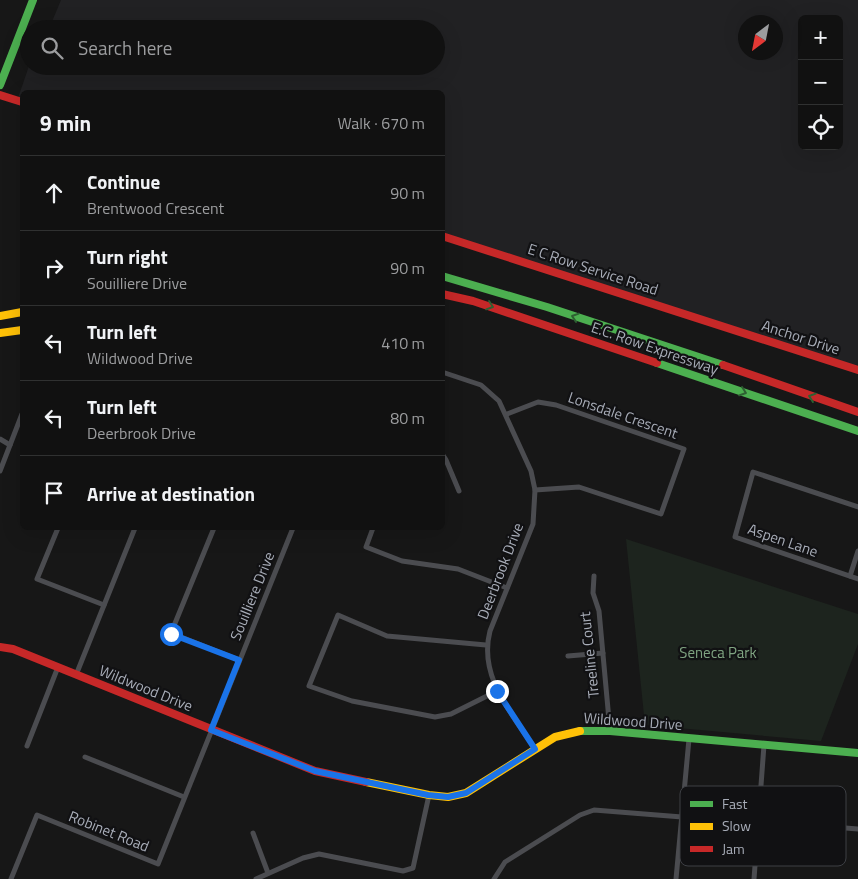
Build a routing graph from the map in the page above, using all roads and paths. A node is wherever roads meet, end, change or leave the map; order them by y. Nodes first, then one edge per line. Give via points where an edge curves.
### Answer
1 (33, 0) edge
2 (25, 20) edge
3 (20, 33) edge
4 (0, 85) edge
5 (0, 95) edge
6 (20, 101) edge
7 (445, 237) edge
8 (445, 277) edge
9 (445, 295) edge
10 (20, 312) edge
11 (0, 316) edge
12 (735, 329) joint
13 (20, 330) edge
14 (0, 333) edge
15 (858, 370) edge
16 (445, 373) edge
17 (858, 412) edge
18 (507, 414) junction
19 (20, 419) edge
20 (858, 431) edge
21 (0, 439) edge
22 (0, 444) edge
23 (10, 445) junction
24 (445, 458) edge
25 (0, 471) edge
26 (535, 490) junction
27 (459, 491) dead end
28 (858, 507) edge
29 (57, 530) edge
30 (134, 530) edge
31 (213, 530) edge
32 (292, 530) edge
33 (372, 530) edge
34 (858, 551) edge
35 (594, 576) dead end
36 (850, 576) junction
37 (858, 579) edge
38 (507, 588) junction
39 (104, 606) junction
40 (486, 645) junction
41 (0, 648) edge
42 (602, 653) junction
43 (568, 656) dead end
44 (239, 660) junction
45 (58, 667) junction
46 (76, 674) junction
47 (497, 691) junction
48 (211, 730) junction
49 (610, 731) junction
50 (689, 739) junction
51 (764, 745) junction
52 (27, 746) dead end
53 (535, 749) junction
54 (858, 754) edge
55 (84, 757) dead end
56 (685, 786) edge
57 (761, 786) edge
58 (428, 795) junction
59 (184, 797) junction
60 (680, 817) edge
61 (253, 833) dead end
62 (680, 838) edge
63 (755, 866) edge
64 (268, 873) junction
65 (11, 879) edge
66 (256, 879) edge
67 (494, 879) edge
68 (676, 879) edge
69 (754, 879) edge

1 - 2 main road
3 - 4 main road
5 - 6 main road
7 - 12 main road, E C Row Service Road
17 -> 8 main road, E.C. Row Expressway via 604,326
9 -> 20 main road, E.C. Row Expressway via 473,301
10 - 11 main road
12 - 15 main road, Anchor Drive
13 - 14 main road
16 - 18 street, Deerbrook Drive via 481,385 500,401
18 - 26 street, Deerbrook Drive via 531,471
18 - 26 street, Lonsdale Crescent via 538,402 556,405 684,449 662,514 578,487
19 - 23 street
21 - 23 street
22 - 23 street
23 - 25 street
24 - 27 street
26 - 38 street, Deerbrook Drive via 533,524
28 - 36 street, Aspen Lane via 753,472 735,537
29 - 39 street via 38,579
30 - 39 street
31 - 44 street via 171,634
32 - 44 street, Souilliere Drive
33 - 38 street via 366,547 402,561 458,569
34 - 36 street
35 - 42 street, Treeline Court via 593,593 599,611
36 - 37 street, Aspen Lane
38 - 40 street, Deerbrook Drive
39 - 46 street
40 - 47 street, Deerbrook Drive via 488,667
40 - 47 street via 387,636 338,616 309,686 352,701 435,717 451,714
41 - 45 main road, Wildwood Drive via 13,649
42 - 43 street
42 - 49 street, Treeline Court
44 - 48 street, Souilliere Drive
45 - 46 main road, Wildwood Drive
45 - 52 street
46 - 48 main road, Wildwood Drive
47 - 53 street, Deerbrook Drive
48 - 58 main road, Wildwood Drive via 315,771
48 - 59 street, Robinet Road
49 - 50 main road, Wildwood Drive
49 - 53 main road, Wildwood Drive via 578,731 555,737
50 - 51 main road, Wildwood Drive
50 - 56 street
51 - 54 main road, Wildwood Drive
51 - 57 street
53 - 58 main road, Wildwood Drive via 466,793 448,797
55 - 59 street
58 - 64 street via 413,868 403,871 319,854
59 - 65 street, Robinet Road via 158,864 37,815
60 - 67 street via 594,810 580,815 506,862
61 - 64 street
62 - 68 street
63 - 69 street
64 - 66 street

